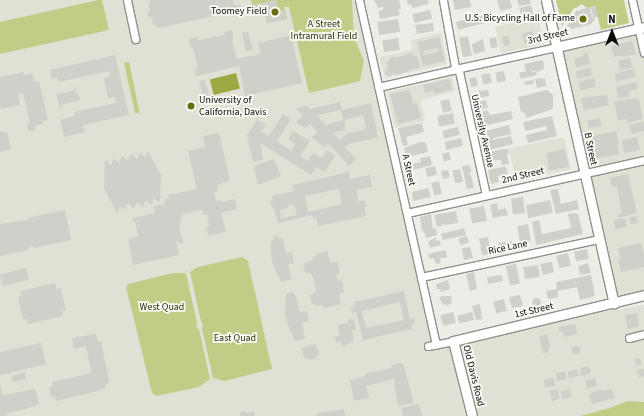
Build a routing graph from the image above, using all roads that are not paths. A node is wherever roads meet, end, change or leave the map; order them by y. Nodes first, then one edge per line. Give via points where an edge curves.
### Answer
1 (126, 0) edge
2 (359, 0) edge
3 (443, 0) edge
4 (546, 0) edge
5 (632, 0) edge
6 (641, 28) edge
7 (135, 38) dead end
8 (556, 47) junction
9 (644, 53) edge
10 (457, 69) junction
11 (378, 87) junction
12 (644, 160) edge
13 (584, 174) junction
14 (486, 195) junction
15 (407, 213) junction
16 (598, 239) junction
17 (421, 277) junction
18 (644, 295) edge
19 (614, 303) junction
20 (644, 334) edge
21 (629, 338) dead end
22 (453, 341) junction
23 (436, 344) junction
24 (428, 346) dead end
25 (472, 416) edge

1 - 7 street
2 - 11 street, A Street
3 - 10 street, University Avenue
4 - 8 street, B Street
5 - 6 street
6 - 8 street, 3rd Street
6 - 9 street
8 - 10 street, 3rd Street
8 - 13 street, B Street
10 - 11 street, 3rd Street
10 - 14 street, University Avenue
11 - 15 street, A Street
12 - 13 street, 2nd Street
13 - 14 street, 2nd Street
13 - 16 street, B Street
14 - 15 street, 2nd Street
15 - 17 street, A Street
16 - 17 street, Rice Lane
16 - 19 street, B Street
17 - 23 street, A Street
18 - 19 street, 1st Street
19 - 22 street, 1st Street
20 - 21 street
22 - 23 street, 1st Street
22 - 25 street, Old Davis Road
23 - 24 street, 1st Street

